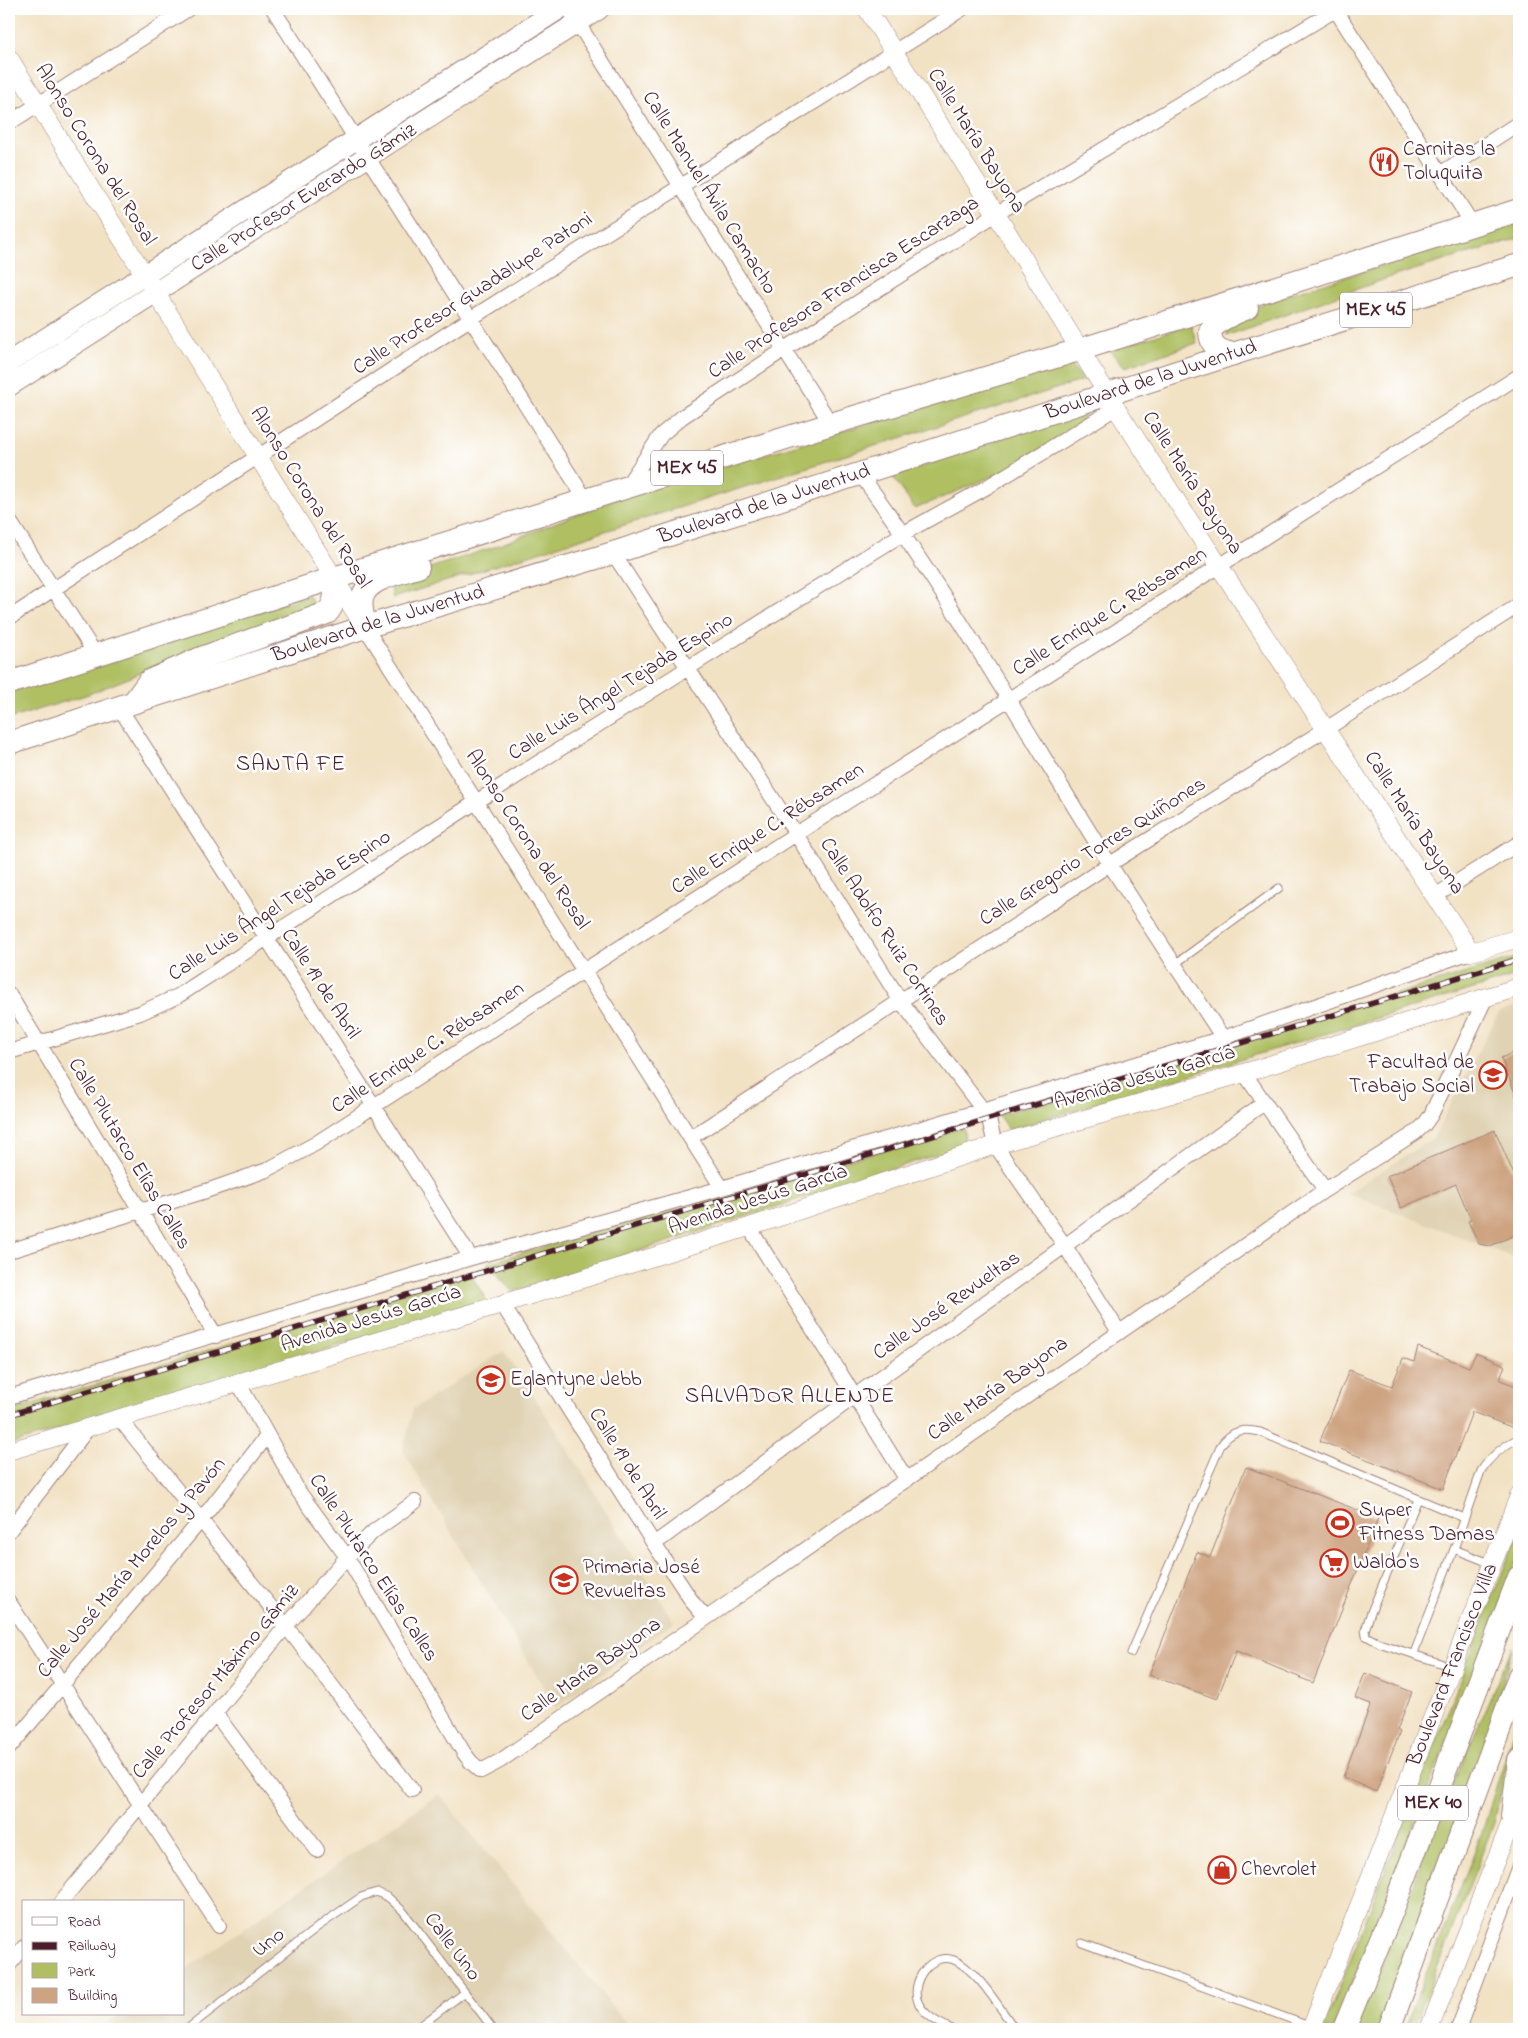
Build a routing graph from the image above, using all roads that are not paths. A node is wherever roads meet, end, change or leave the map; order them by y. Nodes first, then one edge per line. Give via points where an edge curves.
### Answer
1 (188, 9) edge
2 (273, 9) edge
3 (559, 9) edge
4 (599, 9) edge
5 (867, 9) edge
6 (962, 9) edge
7 (1336, 9) edge
8 (573, 16) edge
9 (893, 52) junction
10 (9, 58) edge
11 (38, 104) junction
12 (9, 123) edge
13 (1519, 123) edge
14 (356, 140) junction
15 (368, 158) junction
16 (1440, 174) junction
17 (681, 185) junction
18 (1519, 210) edge
19 (996, 214) junction
20 (1473, 226) junction
21 (1368, 258) junction
22 (1519, 265) edge
23 (144, 275) junction
24 (154, 293) junction
25 (470, 319) junction
26 (785, 348) junction
27 (1079, 350) junction
28 (1233, 354) junction
29 (9, 362) edge
30 (1519, 376) edge
31 (9, 386) edge
32 (1112, 402) junction
33 (831, 424) junction
34 (258, 456) junction
35 (860, 474) junction
36 (626, 487) junction
37 (586, 500) junction
38 (525, 519) junction
39 (9, 520) edge
40 (904, 533) junction
41 (613, 553) junction
42 (1220, 567) junction
43 (334, 578) junction
44 (53, 589) junction
45 (1519, 605) edge
46 (9, 618) edge
47 (365, 627) junction
48 (96, 655) junction
49 (688, 668) junction
50 (9, 683) edge
51 (1010, 699) junction
52 (126, 704) junction
53 (1326, 729) junction
54 (9, 742) edge
55 (476, 802) junction
56 (796, 834) junction
57 (1519, 843) edge
58 (1110, 864) junction
59 (1279, 888) dead end
60 (1435, 896) junction
61 (1519, 938) edge
62 (267, 939) junction
63 (1471, 952) junction
64 (1175, 964) junction
65 (584, 971) junction
66 (1519, 987) edge
67 (9, 994) edge
68 (1486, 997) junction
69 (900, 1000) junction
70 (1223, 1038) junction
71 (38, 1042) junction
72 (9, 1052) edge
73 (1244, 1072) junction
74 (1264, 1103) junction
75 (375, 1107) junction
76 (983, 1110) junction
77 (690, 1138) junction
78 (995, 1145) junction
79 (722, 1188) junction
80 (1325, 1190) junction
81 (139, 1210) junction
82 (749, 1227) junction
83 (1065, 1246) junction
84 (9, 1252) edge
85 (471, 1258) junction
86 (502, 1304) junction
87 (1119, 1332) junction
88 (216, 1336) junction
89 (238, 1382) junction
90 (855, 1396) junction
91 (9, 1397) edge
92 (119, 1418) junction
93 (90, 1427) junction
94 (267, 1436) junction
95 (1519, 1438) edge
96 (9, 1451) edge
97 (906, 1480) junction
98 (1519, 1496) edge
99 (1418, 1499) junction
100 (415, 1502) dead end
101 (1464, 1518) junction
102 (201, 1520) junction
103 (9, 1530) edge
104 (654, 1544) junction
105 (1454, 1549) junction
106 (347, 1557) junction
107 (1492, 1564) junction
108 (1519, 1577) edge
109 (9, 1602) edge
110 (706, 1618) junction
111 (286, 1626) junction
112 (1131, 1653) dead end
113 (1414, 1653) junction
114 (1452, 1667) junction
115 (1519, 1676) edge
116 (62, 1683) junction
117 (215, 1713) junction
118 (9, 1748) edge
119 (1519, 1761) edge
120 (481, 1771) joint
121 (412, 1790) dead end
122 (141, 1805) junction
123 (1516, 1808) edge
124 (317, 1850) dead end
125 (1519, 1866) edge
126 (377, 1892) joint
127 (63, 1900) edge
128 (219, 1926) dead end
129 (1082, 1943) dead end
130 (22, 1949) edge
131 (9, 1965) edge
132 (464, 1993) junction
133 (1311, 2028) edge
134 (186, 2029) edge
135 (416, 2029) edge
136 (493, 2029) edge
137 (952, 2029) edge
138 (1015, 2029) edge
139 (1344, 2029) edge
140 (1389, 2029) edge
141 (1429, 2029) edge
142 (1458, 2029) edge

1 - 11 street
2 - 14 street
3 - 14 main road, Calle Profesor Everardo Gámiz
4 - 8 main road, Calle Profesor Everardo Gámiz
5 - 9 street, Calle María Bayona
6 - 9 street, Calle Profesor Guadalupe Patoni
7 - 16 street
7 - 19 street, Calle Profesora Francisca Escarzaga
8 - 15 main road, Calle Profesor Everardo Gámiz
8 - 17 street, Calle Manuel Ávila Camacho
9 - 17 street, Calle Profesor Guadalupe Patoni
9 - 19 street, Calle María Bayona
10 - 11 street, Alonso Corona del Rosal
11 - 12 street
11 - 23 street, Alonso Corona del Rosal
13 - 16 street
14 - 15 street
14 - 23 main road, Calle Profesor Everardo Gámiz
15 - 24 main road, Calle Profesor Everardo Gámiz
15 - 25 street
16 - 20 street
17 - 25 street, Calle Profesor Guadalupe Patoni
17 - 26 street, Calle Manuel Ávila Camacho
18 - 20 main road, MEX 45
19 - 26 street, Calle Profesora Francisca Escarzaga
19 - 27 street, Calle María Bayona
20 - 21 main road, MEX 45
21 - 27 main road, MEX 45
21 - 28 main road via 1221,320 1210,332 1212,342 1218,350
22 - 28 main road, Boulevard de la Juventud / MEX 45
23 - 24 street, Alonso Corona del Rosal
23 - 29 main road, Calle Profesor Everardo Gámiz
24 - 31 main road, Calle Profesor Everardo Gámiz
24 - 34 street, Alonso Corona del Rosal
25 - 34 street, Calle Profesor Guadalupe Patoni
25 - 37 street
26 - 33 street, Calle Manuel Ávila Camacho
26 - 36 street, Calle Profesora Francisca Escarzaga via 682,417 661,435
27 - 32 street, Calle María Bayona
27 - 33 main road, MEX 45
28 - 32 main road, Boulevard de la Juventud / MEX 45
30 - 42 street, Calle Enrique C. Rébsamen
32 - 35 main road, Boulevard de la Juventud / MEX 45
32 - 40 street, Calle Luis Ángel Tejada Espino via 987,488
32 - 42 street, Calle María Bayona
33 - 36 main road, MEX 45
34 - 43 street, Alonso Corona del Rosal
34 - 44 street, Calle Profesor Guadalupe Patoni
35 - 40 street
35 - 41 main road, Boulevard de la Juventud / MEX 45
36 - 37 main road, MEX 45
37 - 38 main road, MEX 45
38 - 43 main road, MEX 45
38 - 47 main road via 500,538 378,581 365,589 361,601
39 - 44 street
40 - 49 street, Calle Luis Ángel Tejada Espino
40 - 51 street
41 - 47 main road, Boulevard de la Juventud / MEX 45
41 - 49 street, Calle Adolfo Ruiz Cortines
42 - 51 street, Calle Enrique C. Rébsamen
42 - 53 street, Calle María Bayona
43 - 47 street, Alonso Corona del Rosal
43 - 48 main road, MEX 45
43 - 52 main road via 336,596 327,613 202,658 149,681
44 - 46 street, Calle Profesor Guadalupe Patoni
44 - 48 street
45 - 53 street, Calle Gregorio Torres Quiñones
47 - 52 main road, Boulevard de la Juventud / MEX 45
47 - 55 street, Alonso Corona del Rosal
48 - 50 main road, MEX 45
49 - 55 street, Calle Luis Ángel Tejada Espino
49 - 56 street, Calle Adolfo Ruiz Cortines
51 - 56 street, Calle Enrique C. Rébsamen
51 - 58 street
52 - 54 main road, Boulevard de la Juventud / MEX 45
52 - 62 street, Calle 19 de Abril
53 - 58 street, Calle Gregorio Torres Quiñones
53 - 60 street, Calle María Bayona
55 - 62 street, Calle Luis Ángel Tejada Espino
55 - 65 street, Alonso Corona del Rosal
56 - 65 street, Calle Enrique C. Rébsamen
56 - 69 street, Calle Adolfo Ruiz Cortines
57 - 60 street
58 - 64 street
58 - 69 street, Calle Gregorio Torres Quiñones
59 - 64 lane
60 - 63 street, Calle María Bayona
61 - 63 street, Avenida Jesús García
62 - 71 street, Calle Luis Ángel Tejada Espino via 178,996 140,1013
62 - 75 street, Calle 19 de Abril
63 - 70 street, Avenida Jesús García
64 - 70 street
65 - 75 street, Calle Enrique C. Rébsamen
65 - 77 street, Alonso Corona del Rosal
66 - 68 street, Avenida Jesús García
67 - 71 street, Calle Plutarco Elías Calles
68 - 73 street, Avenida Jesús García
68 - 80 street, Calle María Bayona via 1424,1125
69 - 76 street, Calle Adolfo Ruiz Cortines
69 - 77 street, Calle Gregorio Torres Quiñones
70 - 76 street, Avenida Jesús García
71 - 72 street, Calle Luis Ángel Tejada Espino
71 - 81 street, Calle Plutarco Elías Calles
73 - 74 street
73 - 78 street, Avenida Jesús García
74 - 80 street
74 - 83 street, Calle José Revueltas
75 - 81 street, Calle Enrique C. Rébsamen via 267,1170
75 - 85 street, Calle 19 de Abril
76 - 78 street, Calle Adolfo Ruiz Cortines via 989,1119
76 - 79 street, Avenida Jesús García
77 - 79 street, Alonso Corona del Rosal
78 - 82 street, Avenida Jesús García
78 - 83 street, Calle Adolfo Ruiz Cortines
79 - 85 street, Avenida Jesús García
80 - 87 street, Calle María Bayona
81 - 84 street, Calle Enrique C. Rébsamen
81 - 88 street, Calle Plutarco Elías Calles
82 - 86 street, Avenida Jesús García
82 - 90 street
83 - 87 street, Calle Adolfo Ruiz Cortines
83 - 90 street, Calle José Revueltas
85 - 88 street, Avenida Jesús García
86 - 89 street, Avenida Jesús García
86 - 104 street, Calle 19 de Abril
87 - 97 street, Calle María Bayona
88 - 91 street, Avenida Jesús García
89 - 92 street, Avenida Jesús García
89 - 94 street, Calle Plutarco Elías Calles
90 - 97 street
90 - 104 street, Calle José Revueltas
92 - 93 street, Avenida Jesús García
92 - 102 street
93 - 96 street, Avenida Jesús García
93 - 103 street
94 - 102 street, Calle José María Morelos y Pavón
94 - 106 street, Calle Plutarco Elías Calles via 299,1492
95 - 101 lane via 1487,1461
97 - 110 street, Calle María Bayona
98 - 107 street, Boulevard Francisco Villa
99 - 101 lane
99 - 112 lane via 1260,1432 1249,1429 1232,1433 1222,1445
99 - 113 lane via 1365,1630 1370,1640
100 - 106 street, Calle Profesor Máximo Gámiz via 374,1531
101 - 105 lane
102 - 111 street
102 - 116 street, Calle José María Morelos y Pavón
104 - 110 street, Calle 19 de Abril
105 - 107 lane
105 - 113 lane
106 - 111 street, Calle Profesor Máximo Gámiz
106 - 120 street, Calle Plutarco Elías Calles via 464,1753
107 - 114 street, Boulevard Francisco Villa
108 - 139 main road, Boulevard Francisco Villa / MEX 40
109 - 116 street
110 - 120 street, Calle María Bayona
111 - 117 street, Calle Profesor Máximo Gámiz
111 - 121 street
113 - 114 lane
114 - 133 street, Boulevard Francisco Villa
115 - 140 main road, MEX 40
116 - 118 street, Calle José María Morelos y Pavón
116 - 122 street
117 - 122 street, Calle Profesor Máximo Gámiz
117 - 124 street
119 - 123 main road
122 - 127 street, Calle Profesor Máximo Gámiz
122 - 128 street
123 - 141 street
125 - 142 street
126 - 132 lane, Calle Uno via 403,1911
126 - 134 lane, Uno via 361,1897 319,1926
129 - 133 lane
130 - 131 street
132 - 135 lane
132 - 136 lane, Calle Uno
137 - 138 lane via 927,2013 917,2001 918,1981 924,1970 933,1962 944,1959 953,1959 973,1974

